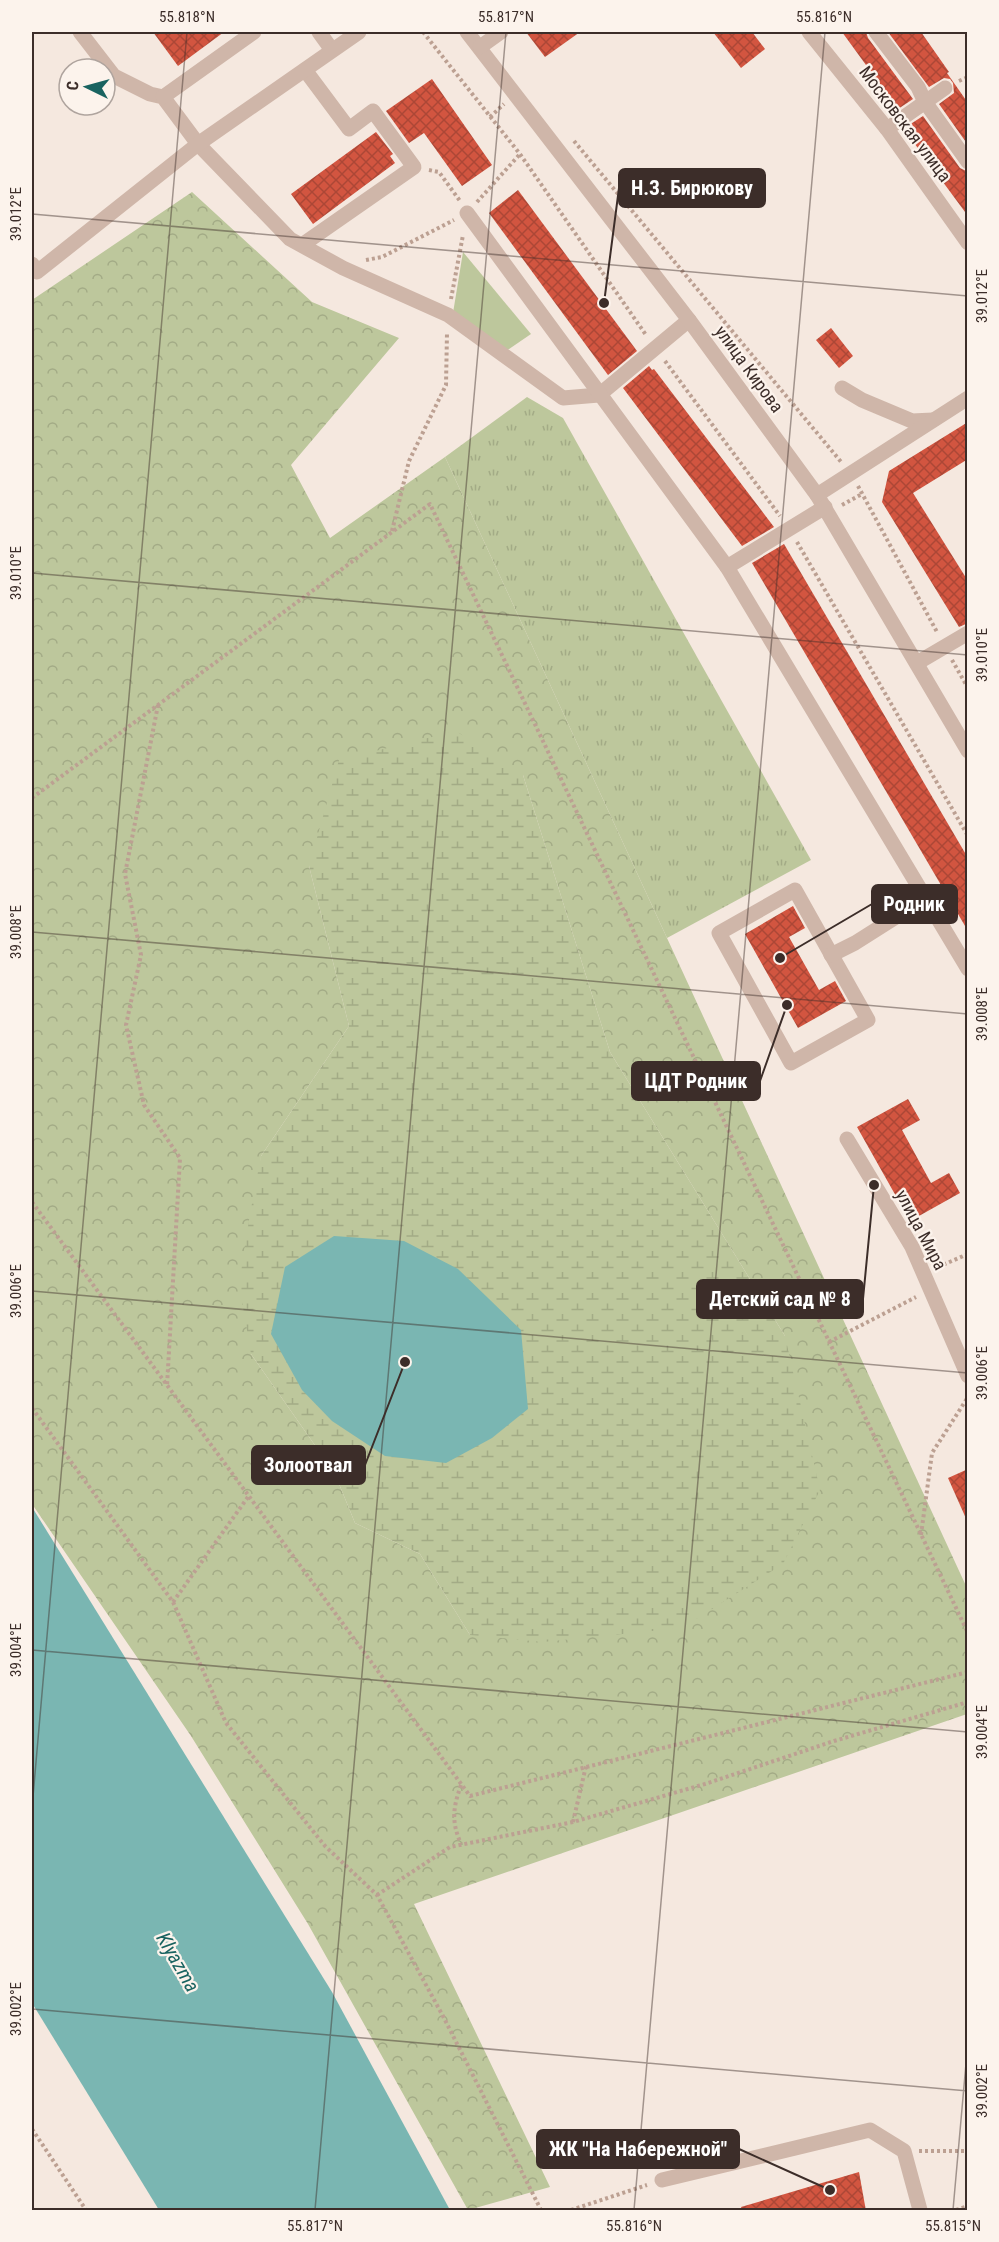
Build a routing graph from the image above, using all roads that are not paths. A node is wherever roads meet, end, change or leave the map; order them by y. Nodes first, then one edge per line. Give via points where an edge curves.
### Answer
1 (80, 32) edge
2 (254, 32) edge
3 (319, 32) edge
4 (359, 32) edge
5 (467, 32) edge
6 (501, 32) edge
7 (809, 32) edge
8 (876, 32) edge
9 (480, 47) junction
10 (332, 50) junction
11 (305, 70) junction
12 (945, 88) dead end
13 (163, 97) junction
14 (925, 102) junction
15 (887, 129) junction
16 (198, 144) junction
17 (968, 162) edge
18 (467, 213) road end
19 (968, 243) edge
20 (302, 245) junction
21 (32, 264) edge
22 (689, 320) junction
23 (842, 388) dead end
24 (599, 395) junction
25 (966, 404) edge
26 (933, 420) junction
27 (821, 501) junction
28 (727, 567) junction
29 (968, 633) edge
30 (917, 663) junction
31 (968, 751) edge
32 (926, 898) junction
33 (962, 946) edge
34 (831, 955) junction
35 (968, 969) edge
36 (847, 1139) dead end
37 (968, 1376) edge
38 (662, 2180) road end
39 (920, 2211) edge

1 - 13 street via 114,76
2 - 13 street
3 - 10 street
4 - 10 street
5 - 9 street, улица Кирова
6 - 9 street
7 - 15 street, Московская улица
8 - 14 street
9 - 22 street, улица Кирова
10 - 11 street
11 - 16 street
11 - 20 street via 349,129 373,111 414,167
12 - 14 street
13 - 16 street
14 - 15 street
14 - 17 street
15 - 19 street, Московская улица
16 - 20 street via 290,239
16 - 21 street via 37,272
18 - 24 street
20 - 24 street via 343,268 448,315 563,398
22 - 24 street
22 - 27 street, улица Кирова
23 - 26 street via 906,418
24 - 28 street
25 - 26 street
26 - 27 street via 851,473
27 - 28 street via 788,528
27 - 30 street, улица Кирова
28 - 32 street
29 - 30 street
30 - 31 street, улица Кирова
32 - 33 street
32 - 34 street
33 - 35 street
34 - 34 street via 868,1020 791,1063 719,933 795,890
36 - 37 street, улица Мира via 912,1247
38 - 39 street via 870,2130 904,2151

